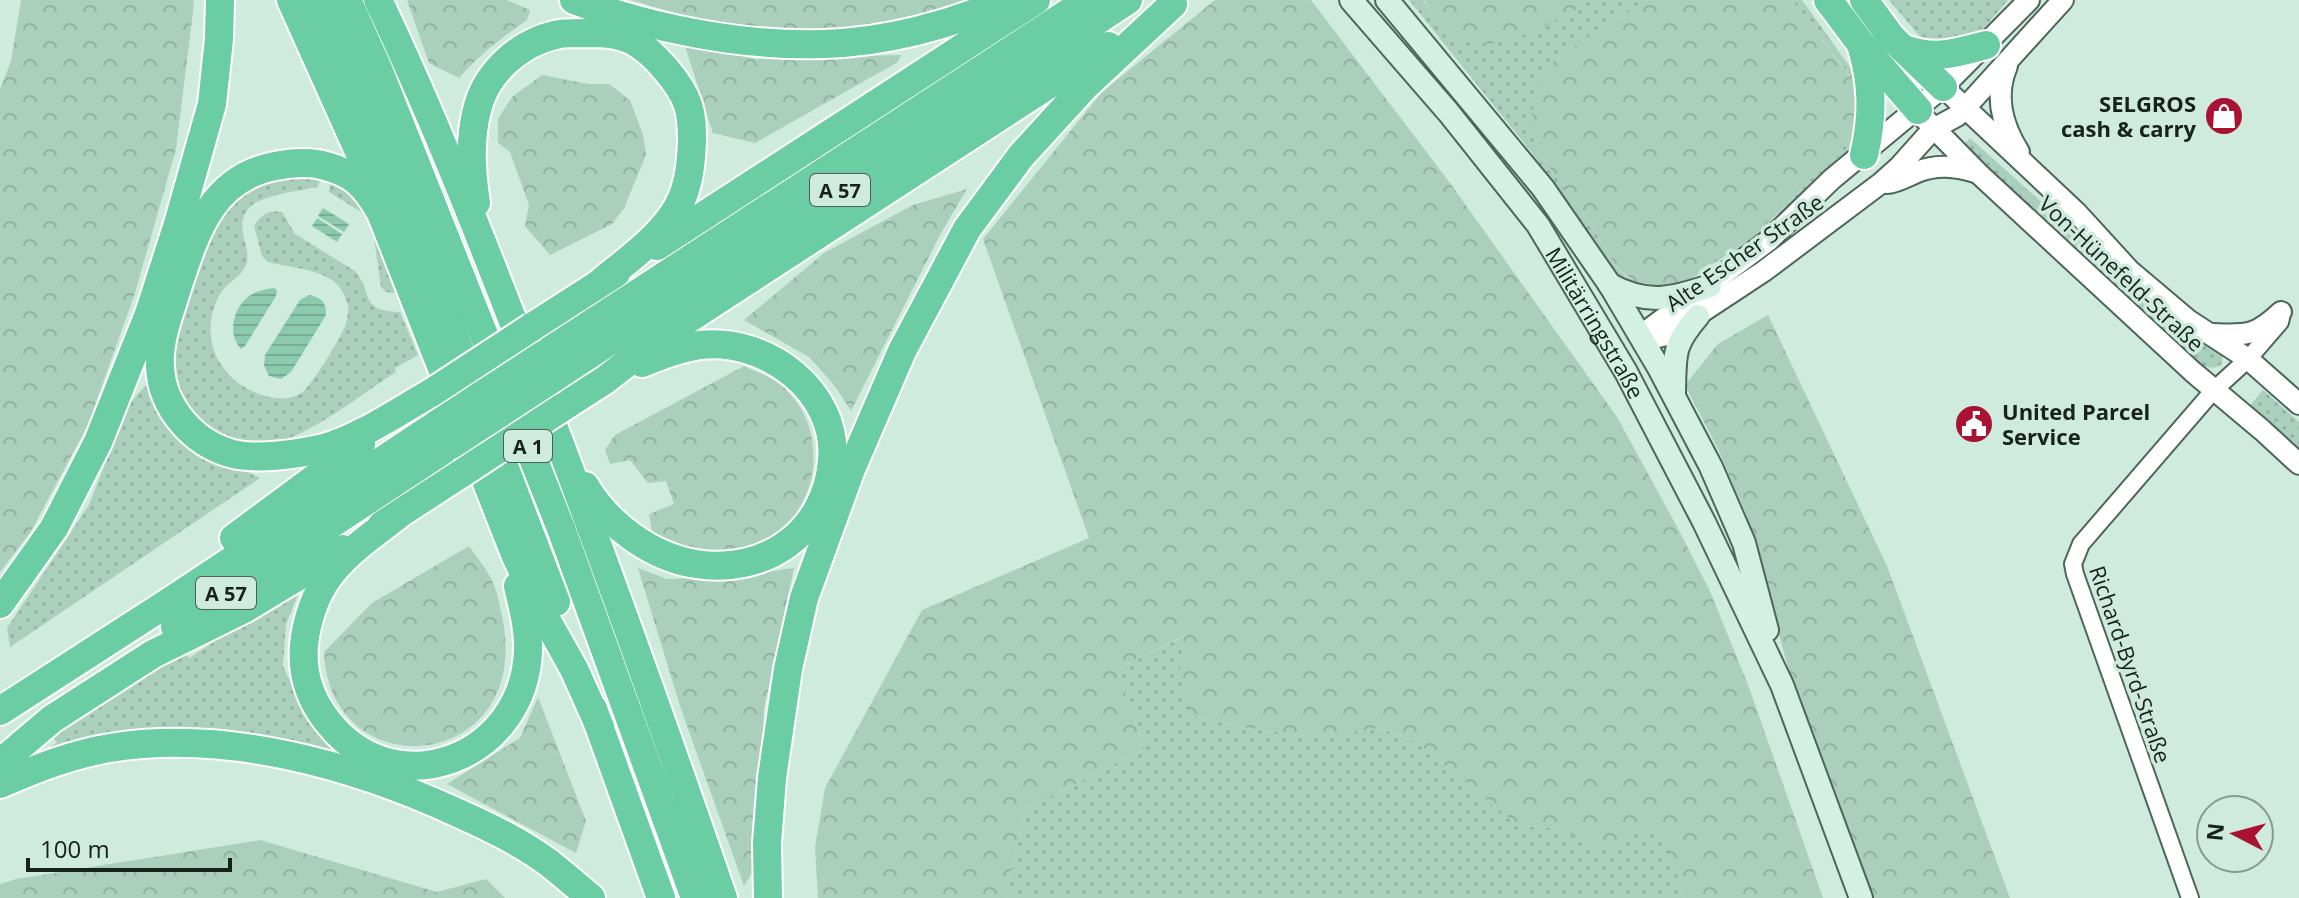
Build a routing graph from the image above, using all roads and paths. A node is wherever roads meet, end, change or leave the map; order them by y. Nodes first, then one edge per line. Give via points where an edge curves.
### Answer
1 (220, 0) edge
2 (291, 0) edge
3 (320, 0) edge
4 (347, 0) edge
5 (378, 0) edge
6 (574, 0) edge
7 (1007, 0) edge
8 (1036, 0) edge
9 (1088, 0) edge
10 (1128, 0) edge
11 (1351, 0) edge
12 (1387, 0) edge
13 (1828, 0) edge
14 (1864, 0) edge
15 (2029, 0) edge
16 (2063, 0) edge
17 (1176, 2) edge
18 (1861, 44) junction
19 (1904, 49) junction
20 (1998, 52) junction
21 (1943, 87) junction
22 (1965, 108) junction
23 (1925, 119) junction
24 (1864, 155) junction
25 (2033, 172) junction
26 (1978, 173) junction
27 (1881, 183) junction
28 (482, 243) junction
29 (600, 283) junction
30 (1610, 285) junction
31 (1710, 286) junction
32 (2281, 312) joint
33 (1593, 314) junction
34 (1698, 316) junction
35 (2210, 334) junction
36 (1640, 336) junction
37 (438, 358) junction
38 (2248, 359) junction
39 (1622, 366) junction
40 (548, 367) junction
41 (605, 380) junction
42 (2213, 391) junction
43 (431, 393) junction
44 (1674, 398) junction
45 (2299, 404) edge
46 (446, 433) junction
47 (559, 440) junction
48 (2299, 464) edge
49 (474, 477) junction
50 (397, 516) junction
51 (0, 604) edge
52 (102, 644) junction
53 (1782, 685) junction
54 (0, 711) edge
55 (600, 727) junction
56 (0, 740) edge
57 (0, 763) edge
58 (0, 784) edge
59 (591, 898) edge
60 (661, 898) edge
61 (695, 898) edge
62 (723, 898) edge
63 (768, 898) edge
64 (1861, 898) edge
65 (2190, 898) edge

1 - 51 highway via 212,104 149,314 98,442 60,515
2 - 37 highway via 388,218
3 - 55 highway, A 1 via 356,79 533,538
4 - 61 highway, A 1 via 562,531
5 - 28 highway
6 - 7 highway via 692,32 824,44 890,36
8 - 29 highway
9 - 40 highway, A 57
10 - 40 highway, A 57
11 - 33 main road, Militärringstraße via 1538,225
12 - 30 main road, Militärringstraße via 1543,188
13 - 18 highway
14 - 19 highway
15 - 20 street, Alte Escher Straße
16 - 20 street, Alte Escher Straße
17 - 41 highway via 659,338
17 - 63 highway via 1084,87 1021,156 967,229 902,351 804,598 772,778
18 - 23 highway
18 - 24 highway via 1872,93
19 - 20 highway via 1936,56
19 - 21 highway
20 - 21 street, Alte Escher Straße
20 - 22 street, Alte Escher Straße
20 - 25 street via 2002,115
21 - 22 street, Von-Hünefeld-Straße
21 - 23 street, Alte Escher Straße
22 - 23 street, Alte Escher Straße via 1957,116
22 - 25 street, Von-Hünefeld-Straße
23 - 24 street, Alte Escher Straße
23 - 26 street, Von-Hünefeld-Straße
23 - 27 street, Alte Escher Straße via 1899,167
24 - 31 street, Alte Escher Straße
25 - 35 street, Von-Hünefeld-Straße via 2130,271
26 - 27 street via 1940,166
26 - 42 street, Von-Hünefeld-Straße
27 - 34 street, Alte Escher Straße
28 - 29 highway via 471,140 478,103 490,80 529,44 557,34 609,33 634,41 676,82 688,104 692,165 673,215
28 - 47 highway
29 - 43 highway, bridge
30 - 31 main road via 1649,299
30 - 36 main road, Militärringstraße
31 - 36 street, Alte Escher Straße
32 - 35 street via 2251,334
32 - 38 street via 2280,322
33 - 36 main road via 1618,331
33 - 39 main road, Militärringstraße
34 - 36 street, Alte Escher Straße via 1667,335
34 - 44 main road via 1677,345
35 - 38 street, Von-Hünefeld-Straße
36 - 39 main road
36 - 44 main road, Militärringstraße
37 - 43 highway via 368,190 334,167 307,162 260,169 237,180 218,198 193,240 160,349 167,400 180,420 214,447 234,454 323,448
37 - 49 highway
38 - 42 street, Richard-Byrd-Straße
38 - 45 street, Von-Hünefeld-Straße
39 - 53 main road, Militärringstraße
40 - 46 highway, A 57, bridge
41 - 47 highway via 666,353 701,345 749,349 772,358 810,389 830,434 833,459 815,515 782,550 758,560 710,567 686,563 640,543 602,511
41 - 49 highway, bridge
42 - 48 street, Von-Hünefeld-Straße
42 - 65 street, Richard-Byrd-Straße via 2081,544 2073,564
43 - 52 highway via 172,584
44 - 53 main road, Militärringstraße via 1744,543
46 - 52 highway, A 57
46 - 56 highway, A 57
47 - 62 highway
49 - 50 highway
49 - 50 highway via 514,569 528,655 522,689 506,720 461,756 432,765 399,765 353,747 320,713 304,674 307,624 317,596 332,572
49 - 55 highway
50 - 57 highway via 244,609 153,654 52,719
52 - 54 highway, A 57
53 - 64 main road, Militärringstraße
55 - 60 highway, A 1
58 - 59 highway via 64,759 167,743 220,745 306,760 365,776 495,830

